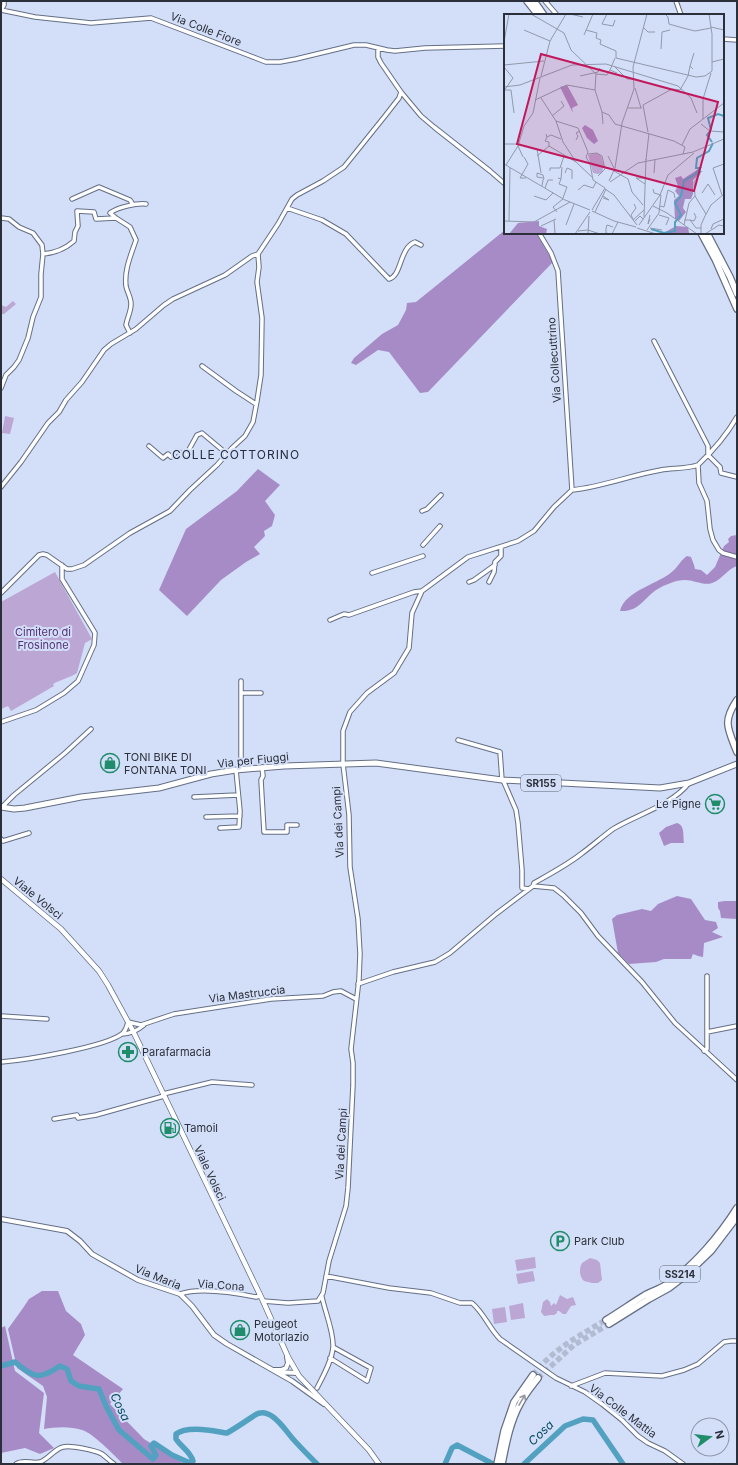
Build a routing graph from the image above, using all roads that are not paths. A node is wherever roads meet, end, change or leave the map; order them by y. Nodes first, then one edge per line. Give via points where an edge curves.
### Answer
1 (4, 1) edge
2 (527, 1) edge
3 (534, 1) edge
4 (545, 1) edge
5 (676, 1) edge
6 (1, 10) edge
7 (537, 14) edge
8 (543, 14) edge
9 (556, 14) edge
10 (681, 14) edge
11 (724, 39) edge
12 (737, 40) edge
13 (504, 46) edge
14 (378, 48) junction
15 (401, 92) junction
16 (504, 183) edge
17 (72, 199) dead end
18 (146, 204) dead end
19 (131, 205) junction
20 (287, 208) junction
21 (1, 218) edge
22 (116, 218) junction
23 (540, 234) edge
24 (701, 234) edge
25 (708, 234) edge
26 (421, 245) dead end
27 (43, 254) junction
28 (258, 254) junction
29 (737, 294) edge
30 (737, 309) edge
31 (130, 333) junction
32 (654, 341) dead end
33 (202, 366) dead end
34 (1, 386) edge
35 (256, 404) junction
36 (737, 417) edge
37 (149, 446) dead end
38 (227, 454) junction
39 (708, 455) junction
40 (698, 464) junction
41 (737, 477) edge
42 (1, 487) edge
43 (572, 490) junction
44 (441, 495) dead end
45 (422, 511) dead end
46 (440, 526) dead end
47 (423, 545) dead end
48 (501, 547) junction
49 (424, 556) dead end
50 (737, 557) edge
51 (495, 564) junction
52 (62, 566) junction
53 (70, 569) junction
54 (62, 572) junction
55 (372, 573) dead end
56 (469, 582) dead end
57 (489, 582) dead end
58 (422, 591) junction
59 (1, 593) edge
60 (330, 620) dead end
61 (241, 681) dead end
62 (241, 693) junction
63 (261, 693) dead end
64 (737, 700) edge
65 (1, 722) edge
66 (91, 729) dead end
67 (458, 740) dead end
68 (737, 752) edge
69 (342, 764) junction
70 (737, 764) edge
71 (262, 768) junction
72 (238, 770) junction
73 (502, 780) junction
74 (689, 783) junction
75 (238, 795) junction
76 (194, 797) dead end
77 (2, 807) edge
78 (240, 816) junction
79 (206, 817) dead end
80 (297, 824) dead end
81 (220, 828) dead end
82 (29, 833) dead end
83 (1, 839) edge
84 (1, 879) edge
85 (533, 886) junction
86 (529, 889) junction
87 (707, 976) dead end
88 (358, 984) junction
89 (356, 999) junction
90 (1, 1016) edge
91 (47, 1019) dead end
92 (128, 1022) junction
93 (141, 1026) junction
94 (737, 1026) edge
95 (133, 1030) junction
96 (707, 1032) junction
97 (124, 1033) junction
98 (138, 1041) junction
99 (704, 1051) junction
100 (1, 1062) edge
101 (737, 1080) edge
102 (252, 1085) dead end
103 (164, 1095) junction
104 (54, 1119) dead end
105 (737, 1208) edge
106 (737, 1217) edge
107 (1, 1219) edge
108 (326, 1276) junction
109 (180, 1294) junction
110 (322, 1297) junction
111 (262, 1298) junction
112 (737, 1341) edge
113 (333, 1347) junction
114 (287, 1354) junction
115 (330, 1358) junction
116 (272, 1370) junction
117 (297, 1373) junction
118 (281, 1375) junction
119 (571, 1386) junction
120 (317, 1388) dead end
121 (329, 1408) junction
122 (40, 1463) edge
123 (16, 1464) edge
124 (114, 1464) edge
125 (379, 1464) edge
126 (497, 1464) edge
127 (502, 1464) edge
128 (683, 1464) edge

1 - 6 street
2 - 7 highway
3 - 8 highway
4 - 9 street
5 - 10 street
6 - 14 street, Via Colle Fiore via 35,17 91,23 151,18 266,62 296,59 354,45
11 - 12 street
13 - 14 street, Via Colle Fiore via 395,51
14 - 15 street via 381,63
15 - 16 street via 434,127
15 - 20 street via 349,162 323,181 297,194
17 - 19 street via 99,187 130,200
18 - 19 street
19 - 22 street via 110,213
20 - 26 street via 322,220 346,234 389,279 394,277 409,245 415,242
20 - 28 street
21 - 27 street via 33,233 42,245
22 - 27 street via 96,219 94,212 77,211 78,226 74,232 74,241 67,247
22 - 31 street via 130,227 136,240 128,262 126,280 131,304 126,325
23 - 43 street, Via Collecuttrino via 558,271
24 - 30 highway via 715,259
25 - 29 highway
27 - 34 street via 40,274 41,297 28,338 19,360 6,375
28 - 31 street via 224,275 173,299
28 - 35 street via 257,282 262,322 261,374
31 - 42 street via 111,344 98,358
32 - 39 street via 708,446
33 - 35 street
35 - 38 street via 249,431
36 - 39 street via 724,438
37 - 38 street via 163,458 168,454 171,457 177,450 186,455 197,435 202,433
38 - 53 street via 170,511 130,533 84,565
39 - 40 street
39 - 41 street via 720,467 721,473
40 - 43 street
40 - 50 street via 699,483 707,501 713,540 723,554
43 - 48 street, Via dei Campi via 534,531 518,541
44 - 45 street
46 - 47 street
48 - 51 street via 501,556
48 - 58 street, Via dei Campi via 468,557
49 - 55 street
51 - 56 street
51 - 57 street
52 - 53 street
52 - 54 street
52 - 59 street via 47,555 39,555
53 - 54 street
54 - 65 street via 62,579 95,634 94,645 78,680 64,692 36,710
58 - 60 street
58 - 69 street, Via dei Campi via 412,613 409,648 394,673 367,693 350,712 343,731
61 - 62 street
62 - 63 street
62 - 72 street
64 - 68 highway via 730,711 728,721
66 - 77 street
67 - 73 street via 499,750
69 - 71 main road, Via per Fiuggi / SR155
69 - 73 main road, SR155 via 376,763
69 - 88 street, Via dei Campi via 349,815 350,867 358,919
70 - 74 main road, SR155
71 - 72 main road, Via per Fiuggi / SR155
71 - 80 street via 264,832 287,832 287,825
72 - 75 street
72 - 77 main road, Via per Fiuggi / SR155 via 211,774 159,788 81,797 26,808
73 - 74 main road, SR155 via 660,788
73 - 86 street via 516,810 522,888
74 - 85 street via 667,800 614,829 582,854
75 - 76 street
75 - 78 street
78 - 79 street
78 - 81 street via 239,827
82 - 83 street via 3,841
84 - 92 main road, Viale Volsci via 59,926 105,980
85 - 86 street
85 - 99 street via 554,888 563,894 581,912 598,936 642,982 667,1014
86 - 88 street via 450,953 435,962
87 - 96 street
88 - 89 street, Via dei Campi
89 - 93 street, Via Mastruccia via 341,991 323,996 271,998 174,1014
89 - 108 street, Via dei Campi via 351,1049 353,1091 348,1188
90 - 91 street
92 - 93 street
92 - 95 main road, Viale Volsci
92 - 97 street
93 - 95 street, Via Mastruccia
93 - 98 street
94 - 96 street
95 - 97 street, Via Mastruccia
95 - 98 main road, Viale Volsci
96 - 99 street via 707,1049
97 - 98 street
97 - 100 street via 97,1045
98 - 103 main road, Viale Volsci
99 - 101 street
102 - 103 street via 212,1082
103 - 104 street via 96,1115
103 - 111 main road, Viale Volsci
105 - 106 highway, SS214 via 706,1249 682,1272 607,1322 669,1288 686,1275 711,1251
107 - 109 street, Via Maria via 67,1231 92,1254 138,1280
108 - 110 street, Via dei Campi
108 - 119 street, Via Colle Mattia via 431,1293 460,1303 472,1303 500,1339
109 - 111 street, Via Cona via 218,1291
109 - 116 street, Via Maria via 214,1335
110 - 111 street, Via Cona via 318,1301 288,1303
110 - 113 street
111 - 114 main road, Viale Volsci
112 - 119 street via 724,1342 698,1364 662,1376 605,1373
113 - 115 street
113 - 115 street via 371,1368 367,1381
114 - 116 street via 286,1368
114 - 117 main road, Viale Volsci
115 - 120 street
116 - 117 street
116 - 118 street, Via Maria
117 - 118 street via 290,1377
117 - 121 main road, Viale Volsci
118 - 121 street, Via Maria
119 - 128 street, Via Colle Mattia via 585,1392 622,1420 638,1436
121 - 125 main road, Viale Volsci
122 - 123 street
122 - 124 street via 62,1447 69,1446 97,1452
127 -> 126 highway via 516,1414 536,1377 514,1402

